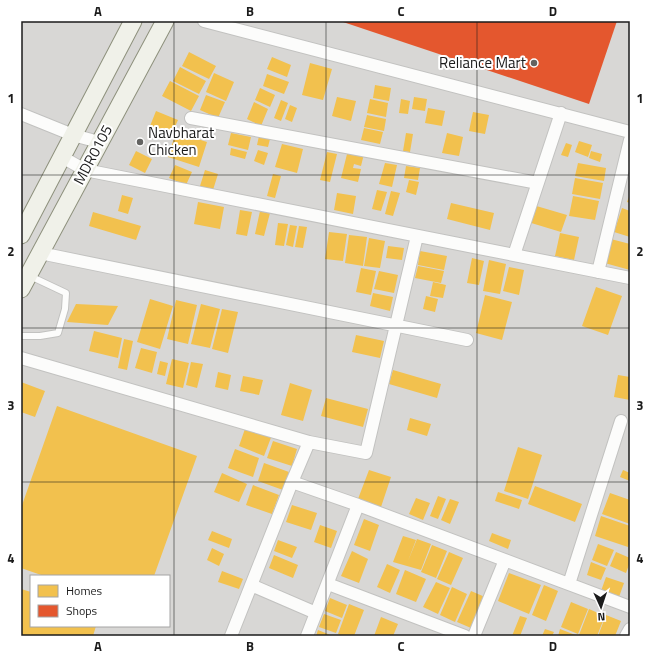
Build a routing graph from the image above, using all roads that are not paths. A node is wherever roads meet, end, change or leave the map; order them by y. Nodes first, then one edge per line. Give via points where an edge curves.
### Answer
1 (133, 21) edge
2 (165, 21) edge
3 (204, 21) edge
4 (561, 113) junction
5 (21, 114) edge
6 (191, 118) dead end
7 (630, 132) edge
8 (73, 135) junction
9 (630, 140) edge
10 (99, 142) junction
11 (62, 157) junction
12 (85, 170) junction
13 (538, 183) junction
14 (21, 235) edge
15 (417, 236) junction
16 (40, 253) junction
17 (514, 255) junction
18 (598, 272) junction
19 (630, 278) edge
20 (25, 282) edge
21 (396, 326) junction
22 (21, 336) edge
23 (467, 340) dead end
24 (21, 358) edge
25 (621, 421) dead end
26 (309, 442) junction
27 (292, 482) junction
28 (358, 505) junction
29 (505, 560) junction
30 (328, 584) junction
31 (568, 584) junction
32 (252, 585) junction
33 (630, 607) edge
34 (316, 613) junction
35 (630, 629) edge
36 (232, 636) edge
37 (308, 636) edge
38 (465, 636) edge
39 (474, 636) edge
40 (626, 636) edge

1 - 8 main road, MDR0105
2 - 10 main road, MDR0105
3 - 4 street
4 - 7 street
4 - 13 street
5 - 8 street
6 - 13 street
8 - 10 street
8 - 11 main road, MDR0105
9 - 18 street
10 - 12 main road, MDR0105
11 - 12 street
11 - 14 main road, MDR0105
12 - 15 street
12 - 16 main road, MDR0105
13 - 17 street
15 - 17 street
15 - 21 street
16 - 20 main road, MDR0105
16 - 21 street
17 - 18 street
18 - 19 street
20 - 22 lane via 66,293 65,309 58,333
21 - 23 street
21 - 26 street via 366,453
24 - 26 street
25 - 31 street
26 - 27 street
27 - 28 street
27 - 32 street
28 - 29 street
28 - 30 street
29 - 31 street
29 - 39 street
30 - 34 street
30 - 38 street
31 - 33 street
32 - 34 street
32 - 36 street
34 - 37 street
35 - 40 street

